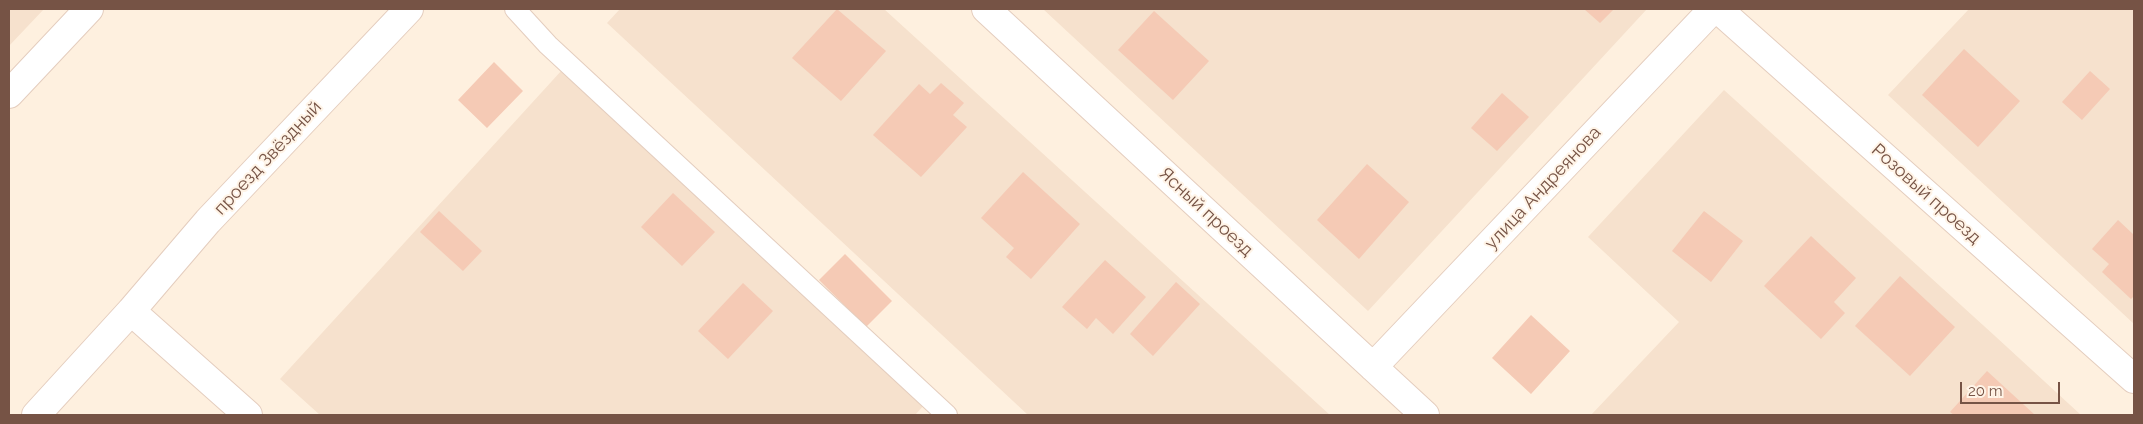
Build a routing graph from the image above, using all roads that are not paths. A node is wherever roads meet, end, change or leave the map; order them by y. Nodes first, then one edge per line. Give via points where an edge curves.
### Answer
1 (89, 9) edge
2 (409, 9) edge
3 (515, 9) edge
4 (986, 9) edge
5 (1713, 9) edge
6 (1718, 9) edge
7 (9, 94) edge
8 (131, 311) junction
9 (1373, 367) junction
10 (2134, 379) edge
11 (36, 415) edge
12 (248, 415) edge
13 (947, 415) edge
14 (1425, 415) edge

1 - 7 street
2 - 8 street, проезд Звёздный via 208,221
3 - 13 lane via 548,45
4 - 9 street, Ясный проезд
5 - 9 street, улица Андреянова
6 - 10 street, Розовый проезд
8 - 11 street, проезд Звёздный
8 - 12 street
9 - 14 street, Ясный проезд

